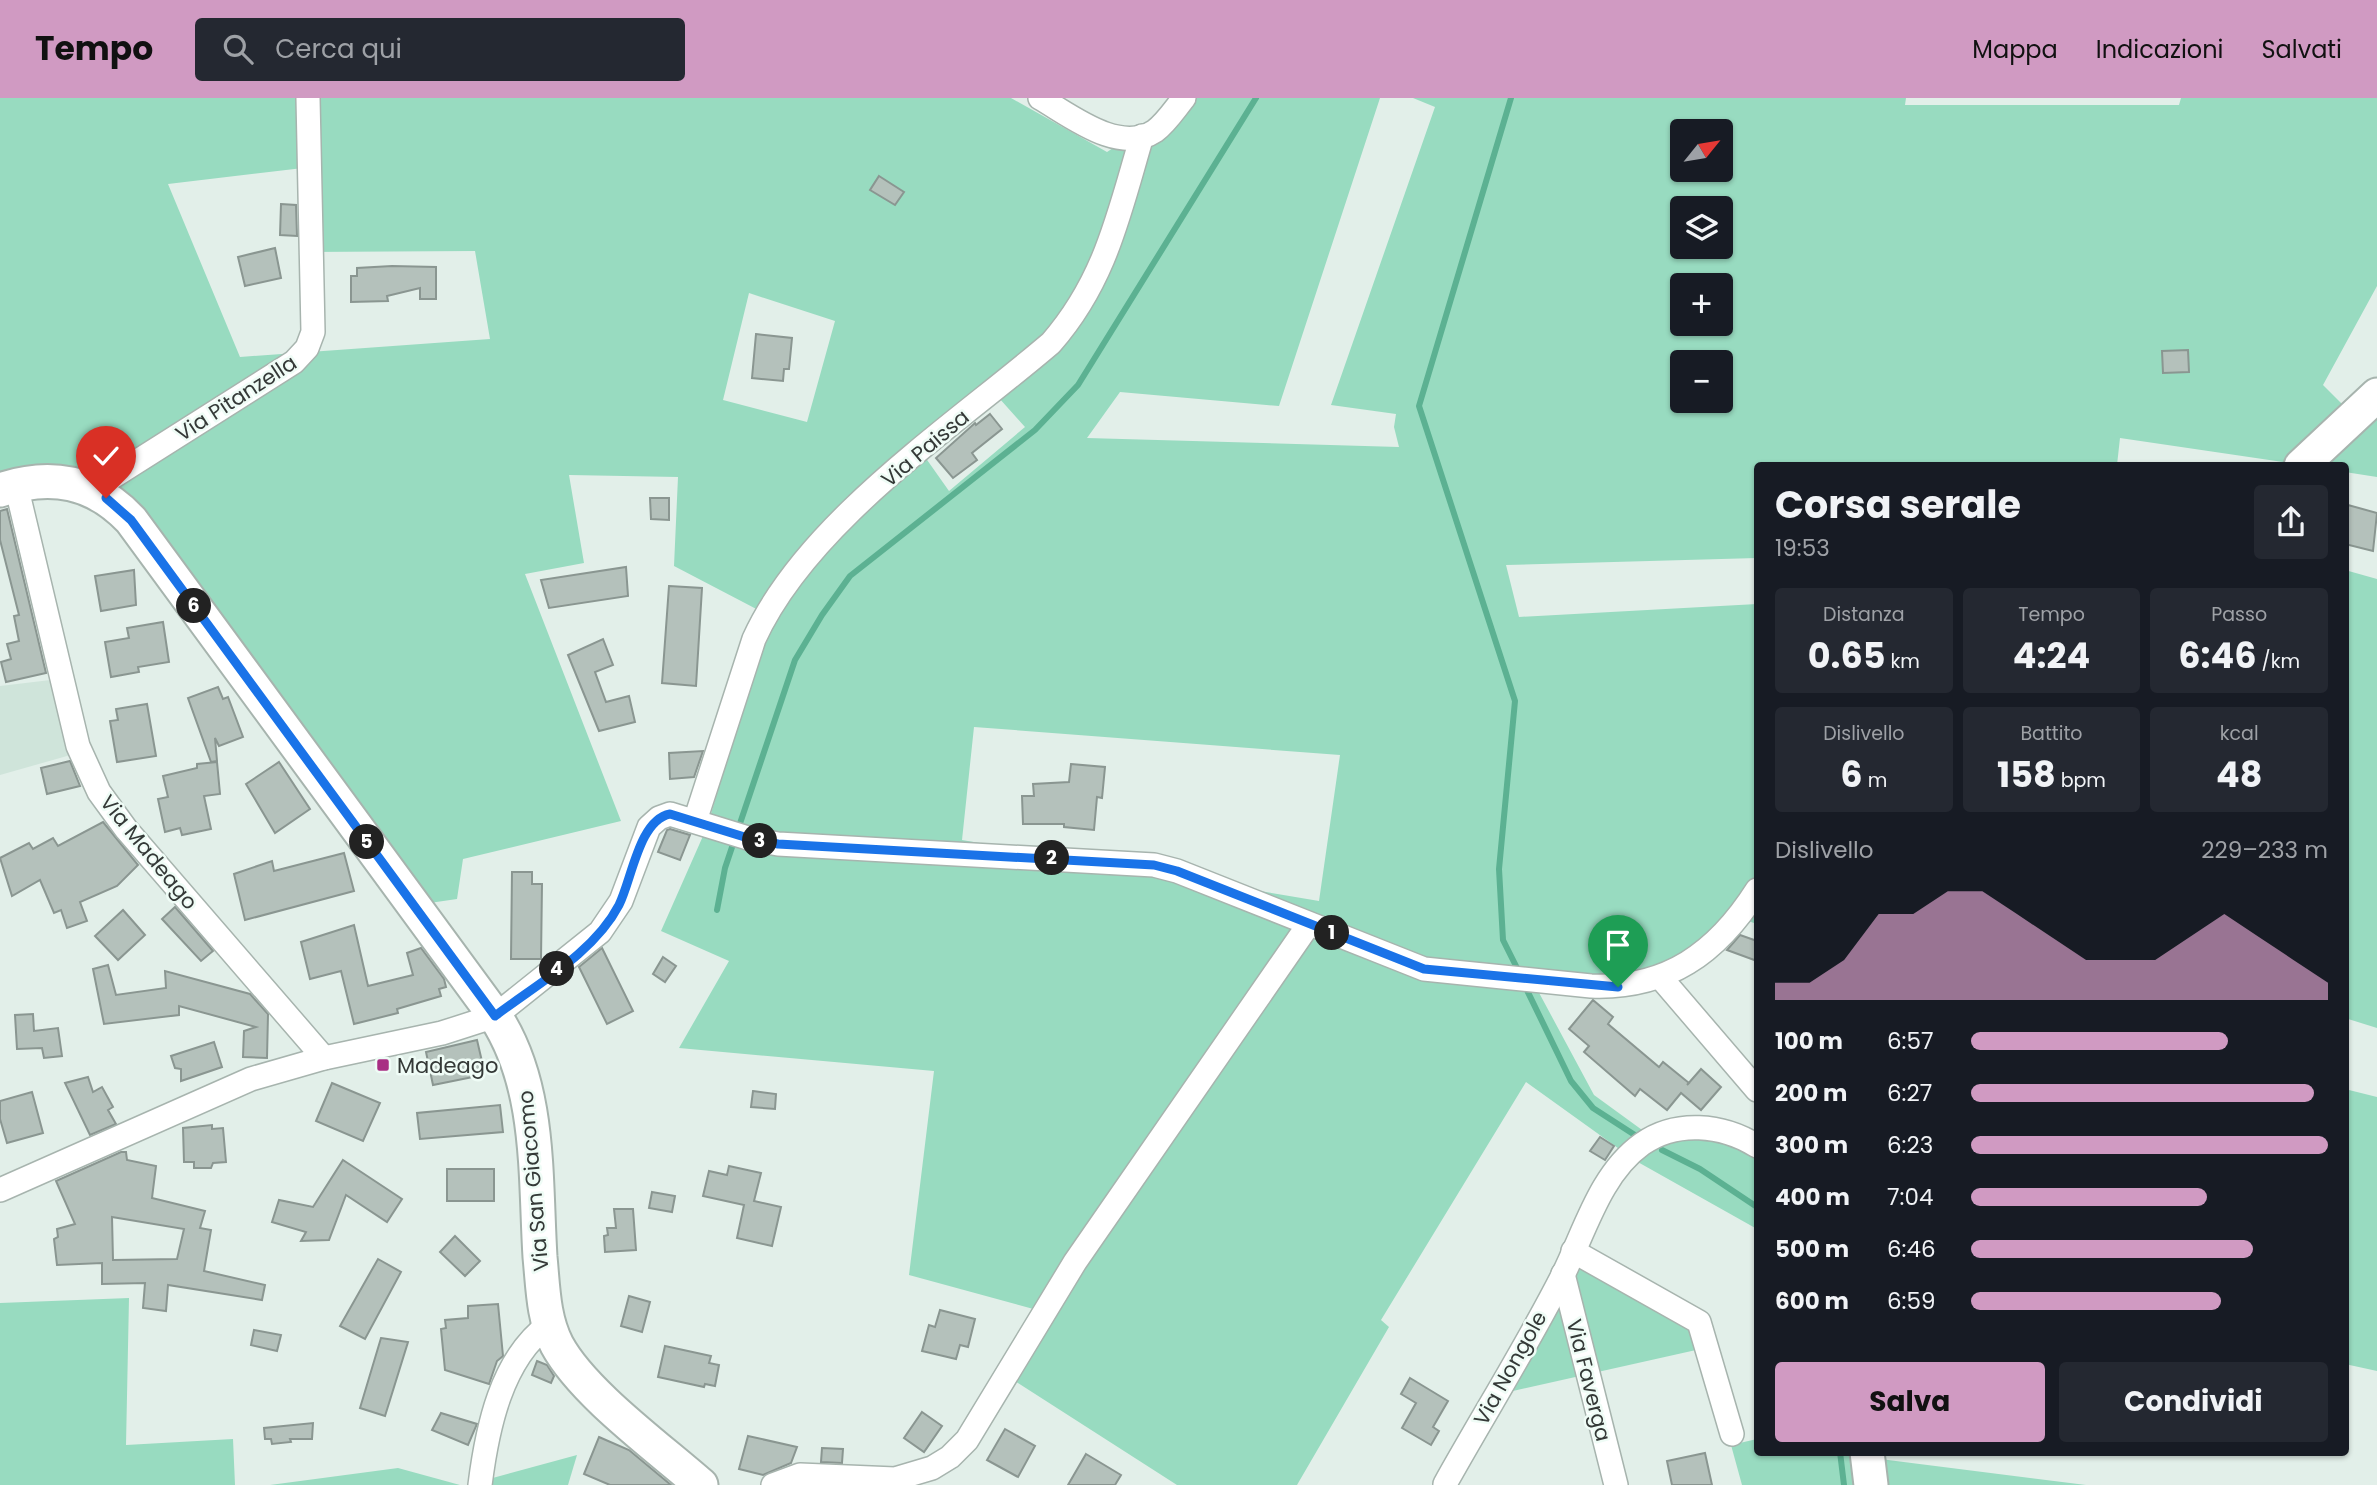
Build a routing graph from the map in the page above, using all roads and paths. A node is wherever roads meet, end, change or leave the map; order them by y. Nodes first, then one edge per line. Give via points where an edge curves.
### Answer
1 (308, 98) edge
2 (1040, 98) edge
3 (1184, 98) edge
4 (1142, 136) junction
5 (2377, 395) edge
6 (2305, 462) edge
7 (8, 487) edge
8 (92, 489) junction
9 (695, 821) junction
10 (1754, 895) edge
11 (1309, 925) junction
12 (1661, 978) junction
13 (495, 1016) junction
14 (324, 1058) junction
15 (1754, 1086) edge
16 (1754, 1145) edge
17 (0, 1190) edge
18 (1573, 1251) junction
19 (1563, 1275) junction
20 (549, 1324) junction
21 (1732, 1434) dead end
22 (1867, 1456) edge
23 (1446, 1483) edge
24 (480, 1485) edge
25 (701, 1485) edge
26 (773, 1485) edge
27 (1616, 1485) edge
28 (1871, 1485) edge

1 - 8 street, Via Pitanzella via 313,331 307,348 294,362
2 - 4 street via 1105,134
3 - 4 street via 1155,131
4 - 9 street, Via Paissa via 1104,261 1067,325 839,522 798,567 765,614
5 - 6 street
7 - 8 street via 62,481
7 - 14 street, Via Madeago via 87,770 126,828
8 - 13 street, Via San Giacomo via 131,520
9 - 11 street via 788,845 1154,865
9 - 13 street via 670,814 653,823 612,918 587,945
10 - 12 street via 1724,936
11 - 12 street via 1424,969 1618,987
11 - 26 street via 1075,1262 967,1440 932,1468 895,1479 800,1475
12 - 15 street
13 - 14 street via 442,1033
13 - 20 street, Via San Giacomo via 515,1053 528,1095 542,1290
14 - 17 street via 251,1079
16 - 18 street, Via Nongole via 1700,1127 1659,1134 1641,1145 1614,1174
18 - 19 street, Via Nongole
18 - 21 street via 1699,1322
19 - 23 street, Via Nongole
19 - 27 street, Via Faverga
20 - 24 street via 519,1353 498,1403
20 - 25 street, Via San Giacomo via 576,1373
22 - 28 street

